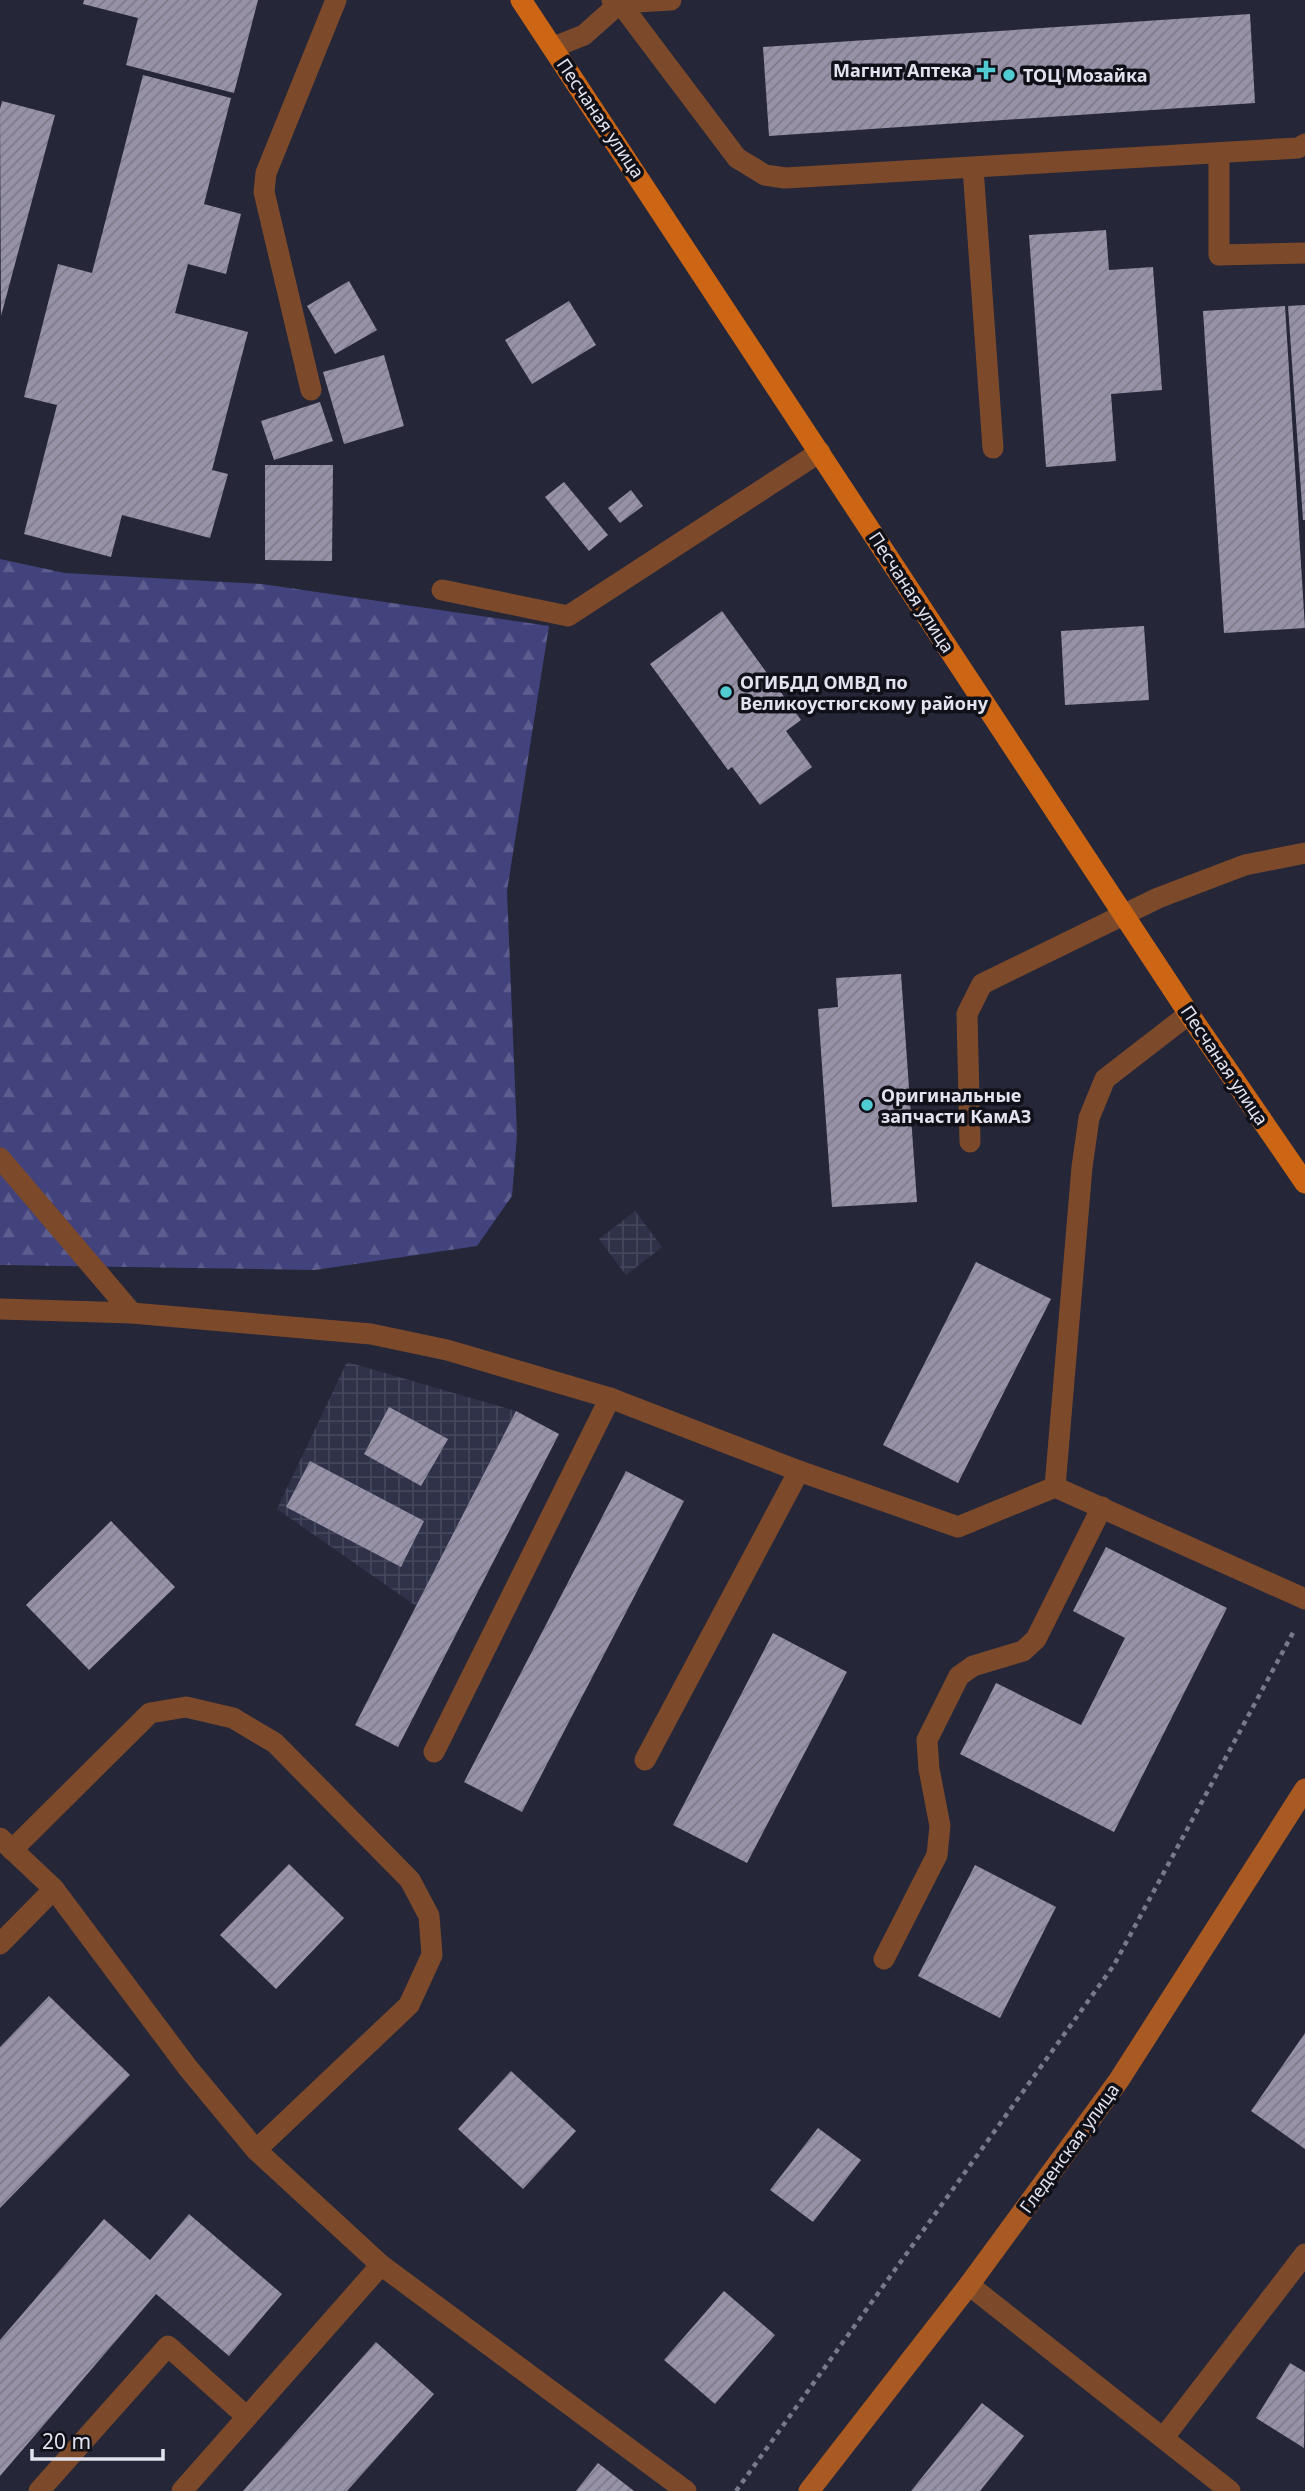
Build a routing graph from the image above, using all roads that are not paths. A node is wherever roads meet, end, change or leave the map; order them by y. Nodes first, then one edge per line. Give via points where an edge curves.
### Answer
1 (336, 0) edge
2 (521, 0) edge
3 (671, 0) edge
4 (616, 2) edge
5 (554, 47) junction
6 (1305, 144) edge
7 (1219, 153) junction
8 (973, 169) junction
9 (1305, 253) edge
10 (311, 390) dead end
11 (993, 448) dead end
12 (820, 452) junction
13 (442, 590) dead end
14 (1305, 853) edge
15 (1123, 913) junction
16 (1189, 1014) junction
17 (970, 1142) dead end
18 (0, 1158) edge
19 (1305, 1183) edge
20 (0, 1309) edge
21 (132, 1314) junction
22 (610, 1398) junction
23 (799, 1471) junction
24 (1055, 1487) junction
25 (1102, 1507) junction
26 (1305, 1599) edge
27 (434, 1752) dead end
28 (645, 1760) dead end
29 (1305, 1789) edge
30 (6, 1844) edge
31 (54, 1889) junction
32 (0, 1944) edge
33 (884, 1959) dead end
34 (256, 2150) junction
35 (1305, 2254) edge
36 (381, 2265) junction
37 (969, 2285) junction
38 (247, 2417) junction
39 (1164, 2437) junction
40 (39, 2491) edge
41 (182, 2491) edge
42 (687, 2491) edge
43 (809, 2491) edge
44 (1230, 2491) edge

1 - 10 lane via 266,173 264,192
2 - 5 main road, Песчаная улица
3 - 4 lane
4 - 5 lane via 584,35
4 - 8 lane via 737,158 765,176
5 - 12 main road, Песчаная улица
6 - 7 lane
7 - 8 lane
7 - 9 lane via 1219,255
8 - 11 lane
12 - 13 lane via 568,616
12 - 15 main road, Песчаная улица
14 - 15 lane via 1245,864
15 - 16 main road, Песчаная улица
15 - 17 lane via 982,984 967,1014
16 - 19 main road, Песчаная улица
16 - 24 lane via 1105,1079 1089,1118
18 - 21 lane
20 - 21 lane
21 - 22 lane via 371,1334 447,1350
22 - 23 lane
22 - 27 lane
23 - 24 lane via 958,1527
23 - 28 lane
24 - 25 lane
25 - 26 lane
25 - 33 lane via 1036,1639 1023,1651 973,1666 959,1676 927,1740 940,1826 937,1855
29 - 37 main road, Гледенская улица via 1119,2080
30 - 31 lane
30 - 34 lane via 150,1713 187,1707 233,1718 275,1744 410,1880 429,1916 432,1955 409,2005
31 - 32 lane
31 - 34 lane via 188,2068
34 - 36 lane
35 - 39 lane
36 - 38 lane
36 - 42 lane
37 - 39 lane
37 - 43 main road, Гледенская улица
38 - 40 lane via 168,2346
38 - 41 lane
39 - 44 lane

